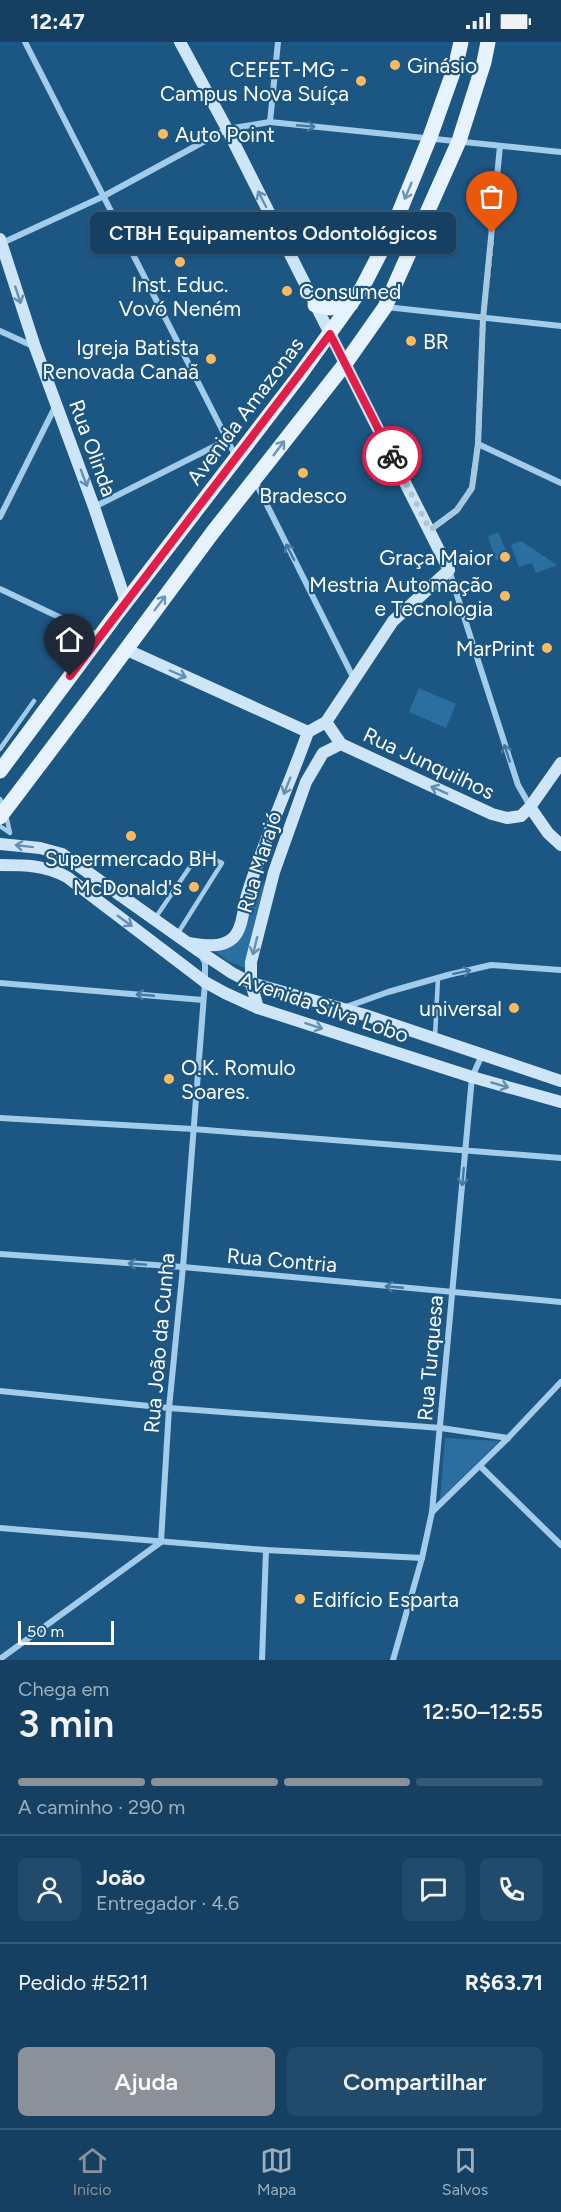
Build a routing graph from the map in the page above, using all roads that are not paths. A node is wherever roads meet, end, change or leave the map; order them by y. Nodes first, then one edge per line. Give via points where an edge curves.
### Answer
1 (25, 42) edge
2 (180, 42) edge
3 (278, 42) edge
4 (461, 42) edge
5 (488, 42) edge
6 (270, 122) junction
7 (227, 129) junction
8 (430, 137) junction
9 (459, 141) junction
10 (501, 146) junction
11 (561, 152) edge
12 (102, 197) junction
13 (1, 241) edge
14 (351, 304) junction
15 (315, 305) junction
16 (385, 307) junction
17 (483, 319) junction
18 (561, 326) edge
19 (0, 331) edge
20 (330, 334) junction
21 (35, 346) junction
22 (345, 364) junction
23 (56, 405) junction
24 (227, 440) junction
25 (478, 444) junction
26 (236, 457) junction
27 (255, 481) junction
28 (561, 483) edge
29 (94, 507) junction
30 (0, 517) edge
31 (430, 530) junction
32 (449, 570) junction
33 (0, 589) edge
34 (126, 602) junction
35 (99, 637) junction
36 (125, 649) junction
37 (354, 679) junction
38 (34, 701) dead end
39 (326, 722) junction
40 (308, 732) junction
41 (341, 744) junction
42 (0, 749) edge
43 (561, 763) edge
44 (0, 771) edge
45 (0, 799) edge
46 (530, 807) junction
47 (0, 817) edge
48 (0, 826) edge
49 (284, 838) junction
50 (0, 844) edge
51 (561, 845) edge
52 (0, 865) edge
53 (247, 895) junction
54 (154, 919) junction
55 (181, 939) junction
56 (199, 951) junction
57 (561, 970) edge
58 (438, 978) junction
59 (205, 982) junction
60 (0, 983) edge
61 (251, 983) junction
62 (366, 999) junction
63 (203, 1000) junction
64 (258, 1008) junction
65 (341, 1009) junction
66 (365, 1016) junction
67 (435, 1040) junction
68 (482, 1055) junction
69 (472, 1077) junction
70 (561, 1081) edge
71 (561, 1102) edge
72 (0, 1118) edge
73 (193, 1129) junction
74 (465, 1149) junction
75 (561, 1158) edge
76 (0, 1254) edge
77 (183, 1268) junction
78 (452, 1292) junction
79 (561, 1302) edge
80 (561, 1382) edge
81 (0, 1391) edge
82 (169, 1408) junction
83 (441, 1428) junction
84 (507, 1438) junction
85 (480, 1466) junction
86 (432, 1512) junction
87 (0, 1528) edge
88 (161, 1542) junction
89 (561, 1545) edge
90 (267, 1550) junction
91 (422, 1558) junction
92 (0, 1659) edge
93 (262, 1660) edge
94 (393, 1660) edge

1 - 12 street
2 - 7 street
3 - 6 street
4 - 8 main road, Avenida Amazonas
5 - 9 main road
6 - 7 street
6 -> 8 street
7 - 12 street
15 -> 7 street
8 - 9 street
8 -> 14 main road, Avenida Amazonas via 392,230
9 - 10 street
9 - 16 main road
10 - 11 street
10 - 17 street
12 - 13 street
12 - 24 street
13 -> 21 street, Rua Olinda
14 - 15 main road via 330,308
14 - 20 main road, Avenida Amazonas
15 - 20 street
16 - 17 street
16 - 22 main road
17 - 18 street
17 - 25 street
19 - 21 street
20 - 22 street
20 - 26 main road, Avenida Amazonas
21 - 23 street, Rua Olinda
27 -> 22 main road
22 - 31 street
23 -> 29 street, Rua Olinda
23 - 30 street
24 - 26 street
24 - 29 street
25 - 28 street
25 - 31 street via 472,488 457,510
26 - 34 main road, Avenida Amazonas
36 -> 27 main road
37 -> 27 street
29 - 34 street, Rua Olinda
31 - 32 street
32 - 37 street via 393,621
46 -> 32 street via 518,785
33 - 35 street
34 - 35 main road, Avenida Amazonas
35 - 44 main road, Avenida Amazonas
36 -> 40 street
36 - 47 main road, bridge
37 - 39 street
38 - 42 lane
39 - 40 street
39 - 41 street, Rua Junquilhos
40 -> 53 street, Rua Marajó
46 -> 41 street, Rua Junquilhos via 520,816 492,814
41 - 49 street, Rua Marajó via 323,753 306,782
43 - 46 street
45 - 48 lane via 10,833
46 - 51 street
49 - 53 street
49 -> 61 street, Rua Marajó via 251,962
54 -> 50 street, Avenida Silva Lobo via 62,854
52 -> 59 street, Avenida Silva Lobo via 33,865 67,877
53 - 55 street, Rua Marajó via 238,930 226,943 211,945
54 - 55 street, Avenida Silva Lobo
54 - 55 lane via 200,852 222,863
55 - 56 street, Avenida Silva Lobo
56 - 59 street, Rua João da Cunha via 205,963
56 - 61 street, Avenida Silva Lobo
58 -> 57 street via 491,965
58 - 62 street
58 - 67 lane
59 - 63 street, Rua João da Cunha
59 - 64 street, Avenida Silva Lobo
63 -> 60 street
61 - 64 street, Rua Marajó
61 - 65 street, Avenida Silva Lobo
62 - 65 street
62 - 66 street via 360,1006
63 - 73 street, Rua João da Cunha
64 -> 69 street, Avenida Silva Lobo
65 - 66 street, Avenida Silva Lobo
66 - 67 street, Avenida Silva Lobo
67 - 68 street, Avenida Silva Lobo
68 - 69 street, Rua Turquesa
68 - 70 street, Avenida Silva Lobo
69 -> 71 street, Avenida Silva Lobo
69 - 74 street, Rua Turquesa
72 - 73 street
73 - 74 street
73 - 77 street, Rua João da Cunha
74 - 75 street
74 -> 78 street, Rua Turquesa
77 -> 76 street, Rua Contria
78 -> 77 street, Rua Contria
77 - 82 street, Rua João da Cunha
78 - 79 street, Rua Contria
78 - 83 street, Rua Turquesa
80 - 84 street
81 - 82 street
82 - 83 street
82 - 88 street, Rua João da Cunha
83 - 84 street
83 - 86 street, Rua Turquesa
84 - 85 street
85 - 86 street
85 - 89 street
86 - 91 street, Rua Turquesa
87 - 88 street
88 - 90 street
88 - 92 street
90 - 91 street
90 - 93 street
91 - 94 street, Rua Turquesa

